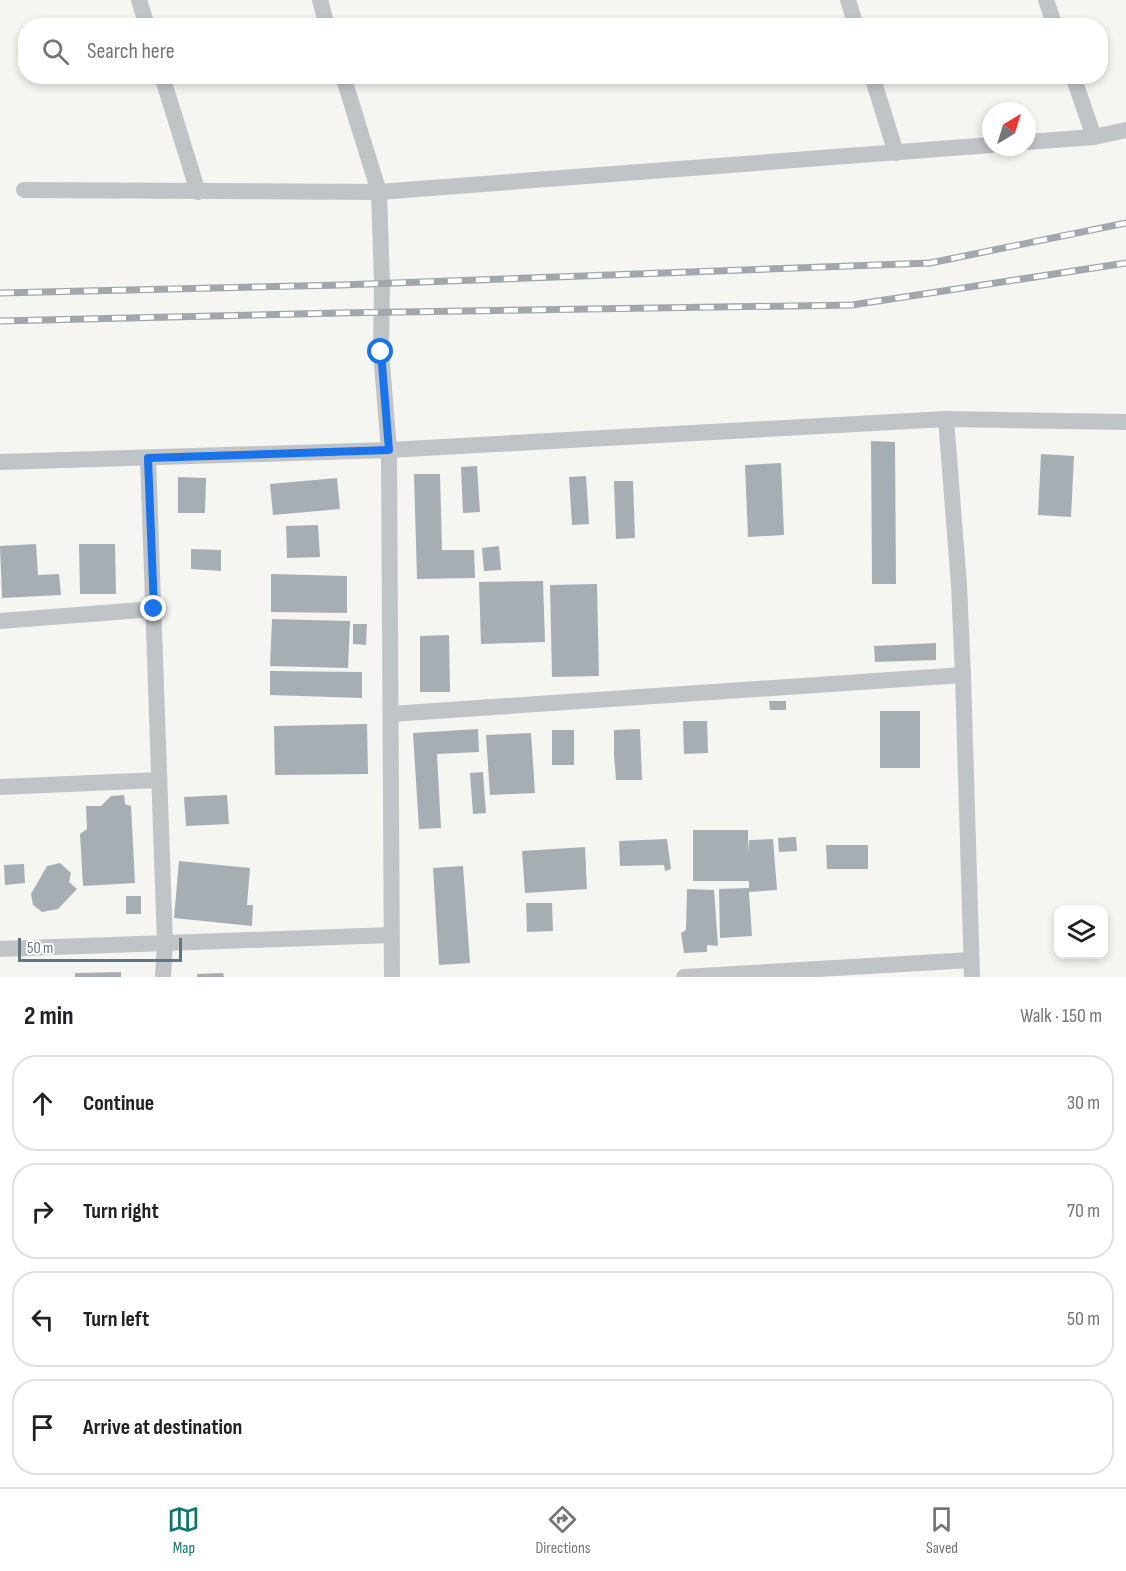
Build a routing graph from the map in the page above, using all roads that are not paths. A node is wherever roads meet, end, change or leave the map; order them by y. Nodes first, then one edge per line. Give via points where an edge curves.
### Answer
1 (139, 0) edge
2 (320, 0) edge
3 (848, 0) edge
4 (1046, 0) edge
5 (145, 18) edge
6 (325, 18) edge
7 (854, 18) edge
8 (1052, 18) edge
9 (164, 84) edge
10 (345, 84) edge
11 (874, 84) edge
12 (1076, 84) edge
13 (1126, 130) edge
14 (1094, 137) junction
15 (1036, 141) edge
16 (982, 146) edge
17 (896, 153) junction
18 (24, 190) dead end
19 (198, 192) junction
20 (379, 192) junction
21 (946, 419) junction
22 (1126, 422) edge
23 (389, 450) junction
24 (148, 458) junction
25 (0, 462) edge
26 (154, 609) junction
27 (0, 621) edge
28 (963, 675) junction
29 (391, 714) junction
30 (159, 780) junction
31 (0, 787) edge
32 (391, 935) junction
33 (165, 944) junction
34 (0, 948) edge
35 (971, 969) edge
36 (163, 977) edge
37 (392, 977) edge
38 (684, 977) edge

1 - 5 street
2 - 6 street
3 - 7 street
4 - 8 street
9 - 19 street
10 - 20 street
11 - 17 street
12 - 14 street
13 - 14 street
14 - 15 street
16 - 17 street
17 - 20 street
18 - 19 street
19 - 20 street
20 - 23 street via 381,352
21 - 22 street
21 - 23 street
21 - 28 street
23 - 24 street
23 - 29 street
24 - 25 street
24 - 26 street
26 - 27 street
26 - 30 street
28 - 29 street
28 - 35 street
29 - 32 street
30 - 31 street
30 - 33 street
32 - 33 street
32 - 37 street
33 - 34 street
33 - 36 street
35 - 38 street

